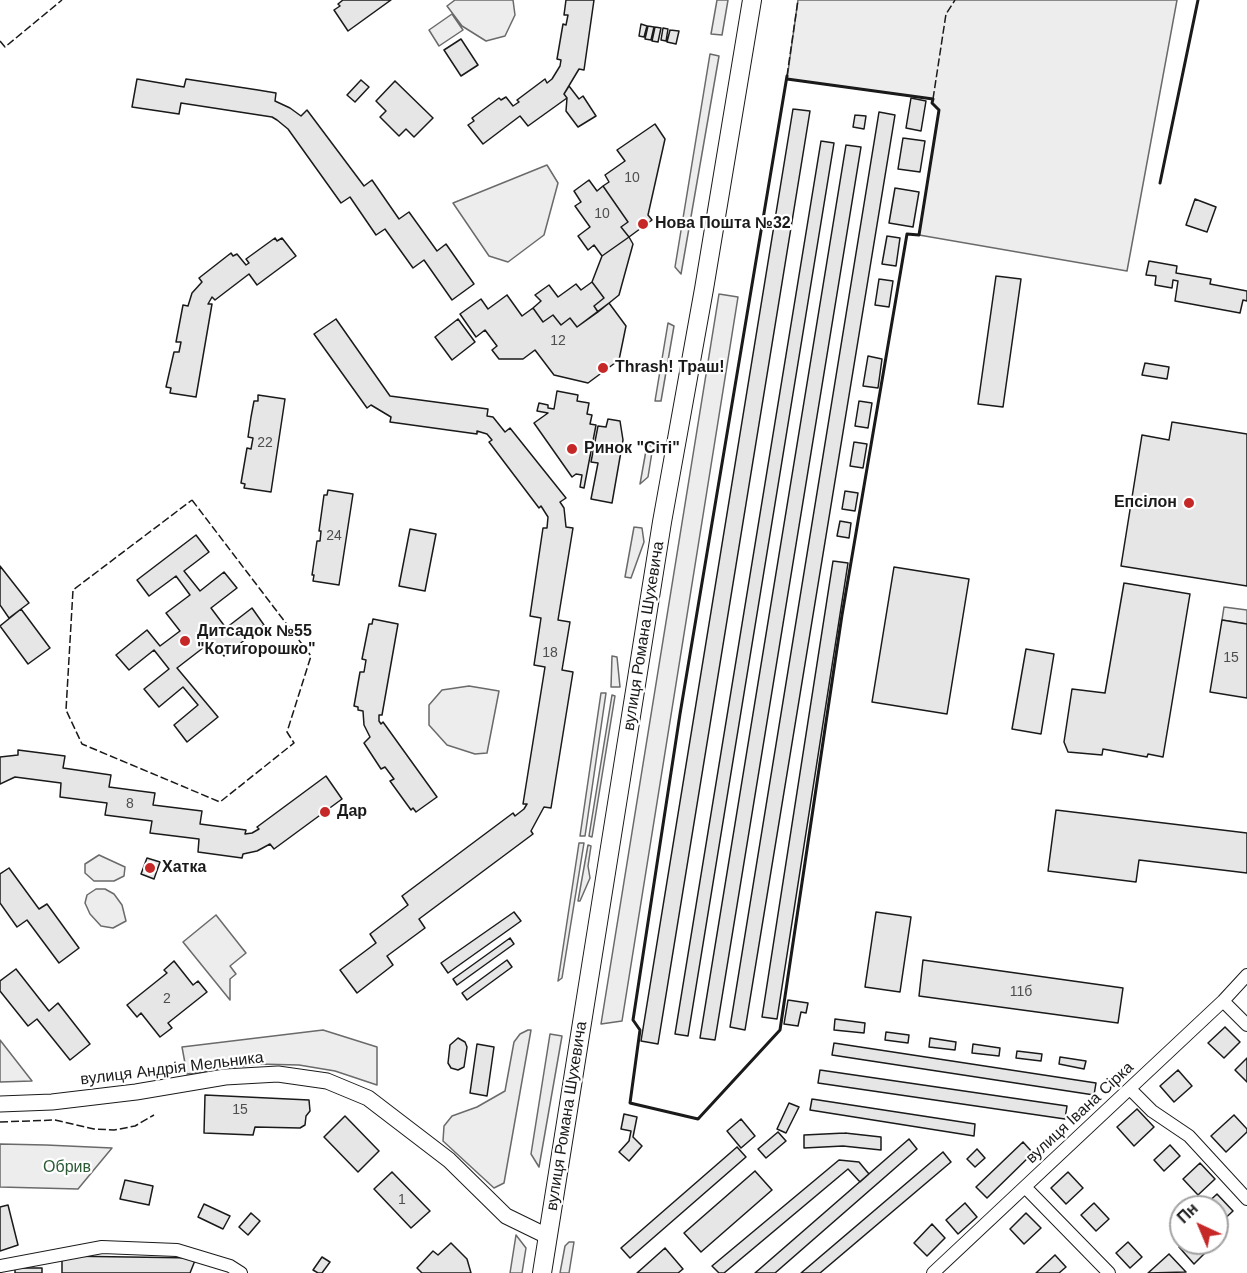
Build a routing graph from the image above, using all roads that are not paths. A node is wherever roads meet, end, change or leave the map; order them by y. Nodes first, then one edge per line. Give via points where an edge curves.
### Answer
1 (753, 0) edge
2 (1247, 975) edge
3 (1223, 1001) junction
4 (1247, 1025) edge
5 (1130, 1089) junction
6 (0, 1104) edge
7 (1025, 1187) junction
8 (1247, 1199) edge
9 (548, 1236) junction
10 (0, 1266) edge
11 (241, 1273) edge
12 (542, 1273) edge
13 (933, 1273) edge
14 (1109, 1273) edge

1 - 9 main road, вулиця Романа Шухевича via 662,522
2 - 3 street, вулиця Івана Сірка
3 - 4 street
3 - 5 street, вулиця Івана Сірка
5 - 7 street, вулиця Івана Сірка
5 - 8 street via 1152,1111 1189,1136
6 - 9 street, вулиця Андрія Мельника via 136,1092 225,1077 278,1074 327,1080 368,1098 449,1160 506,1216
7 - 13 street, вулиця Івана Сірка
7 - 14 street
9 - 12 main road, вулиця Романа Шухевича
10 - 11 street via 112,1247 177,1250

